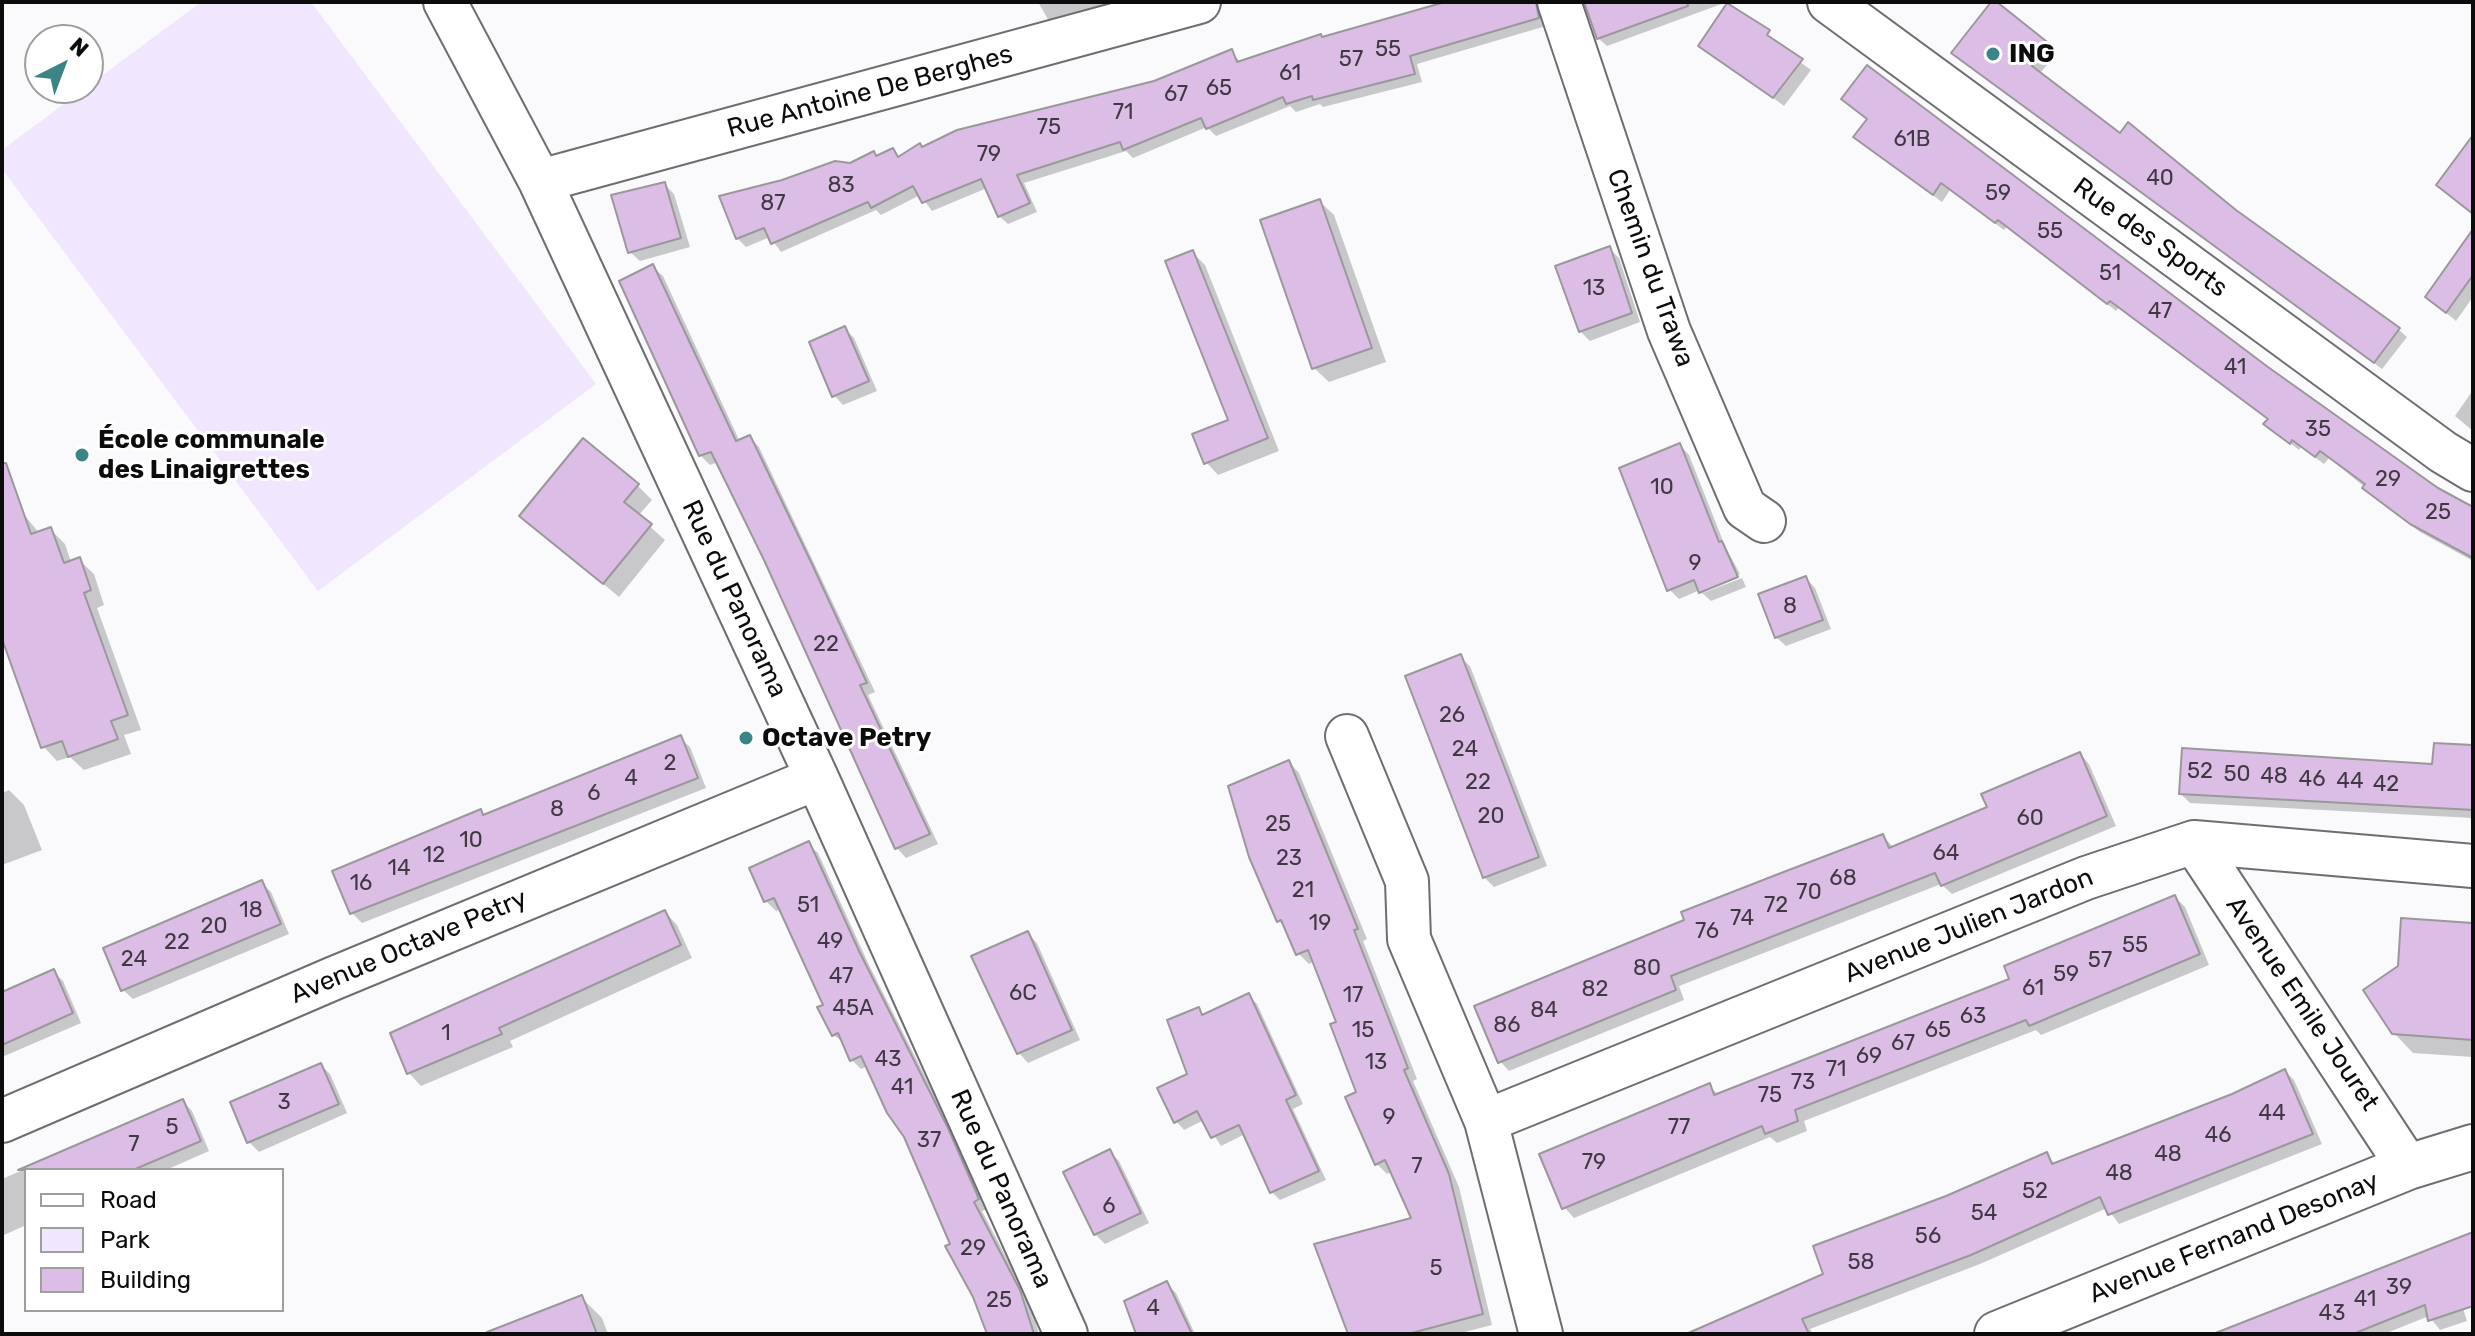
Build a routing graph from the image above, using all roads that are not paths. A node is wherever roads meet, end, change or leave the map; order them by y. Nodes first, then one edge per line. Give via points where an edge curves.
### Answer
1 (445, 2) edge
2 (1199, 2) edge
3 (1559, 2) edge
4 (1829, 2) edge
5 (540, 181) junction
6 (2473, 470) edge
7 (1764, 521) dead end
8 (1347, 736) dead end
9 (817, 778) junction
10 (2194, 842) junction
11 (2473, 866) edge
12 (2, 1121) edge
13 (1486, 1121) junction
14 (2473, 1147) edge
15 (2408, 1167) junction
16 (1066, 1334) edge
17 (1541, 1334) edge
18 (1997, 1334) edge

1 - 5 street, Rue du Panorama
2 - 5 street, Rue Antoine De Berghes
3 - 7 street, Chemin du Trawa via 1669,331 1745,508
4 - 6 street, Rue des Sports
5 - 9 street, Rue du Panorama
8 - 13 street via 1407,881 1409,939
9 - 12 street, Avenue Octave Petry
9 - 16 street, Rue du Panorama
10 - 11 street, Avenue Julien Jardon
10 - 13 street, Avenue Julien Jardon via 2086,878
10 - 15 street, Avenue Emile Jouret
13 - 17 street
14 - 15 main road, Avenue Fernand Desonay
15 - 18 main road, Avenue Fernand Desonay

